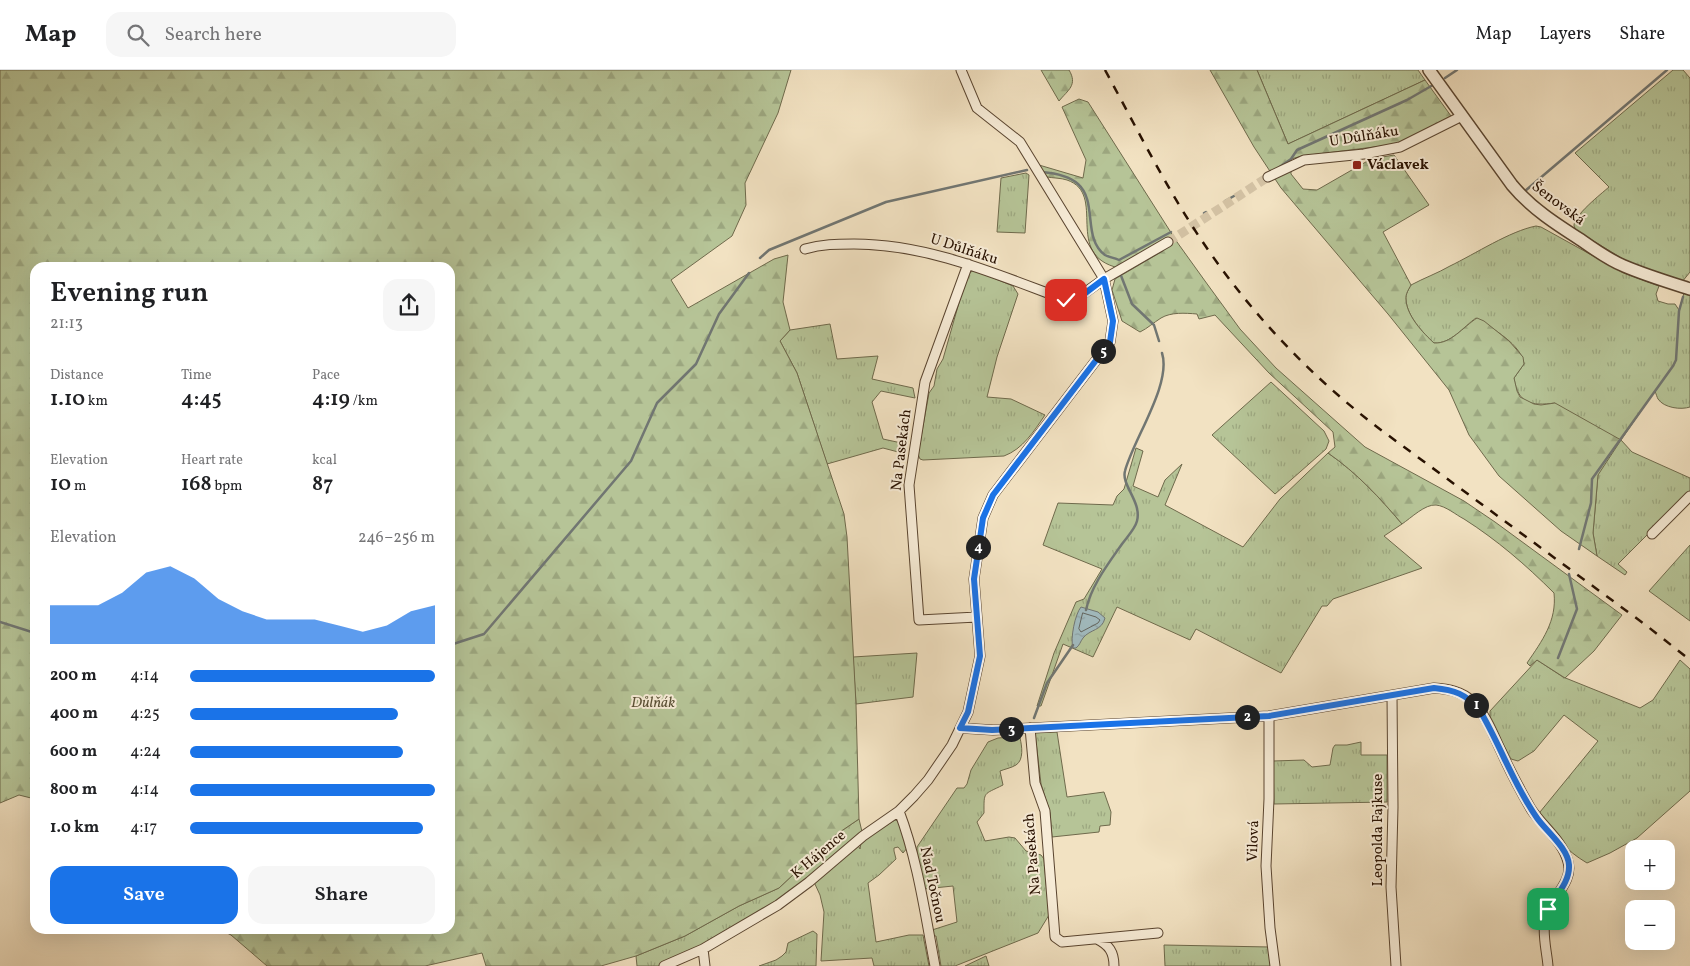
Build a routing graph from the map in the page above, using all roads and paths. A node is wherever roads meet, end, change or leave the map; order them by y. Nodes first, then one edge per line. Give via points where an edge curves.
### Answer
1 (961, 70) edge
2 (1430, 70) edge
3 (1462, 116) junction
4 (1268, 177) tunnel mouth
5 (1168, 242) tunnel mouth
6 (805, 249) dead end
7 (968, 264) junction
8 (1104, 279) junction
9 (1690, 289) edge
10 (1690, 496) edge
11 (1652, 534) dead end
12 (977, 617) junction
13 (1392, 695) junction
14 (1269, 716) junction
15 (960, 728) junction
16 (1030, 728) junction
17 (899, 811) junction
18 (1158, 933) dead end
19 (1123, 936) junction
20 (1096, 939) junction
21 (703, 949) junction
22 (1113, 953) junction
23 (664, 966) edge
24 (705, 966) edge
25 (935, 966) edge
26 (1114, 966) edge
27 (1275, 966) edge
28 (1396, 966) edge
29 (1548, 966) edge

1 - 8 street via 977,108 1020,142
2 - 3 street, Šenovská
3 - 4 street, U Důlňáku via 1400,147 1304,160
3 - 9 street, Šenovská via 1522,198 1538,212 1622,265
5 - 8 street, U Důlňáku
6 - 7 street, U Důlňáku via 822,244 870,244 922,251
7 - 8 street, U Důlňáku via 1066,300 1076,300
7 - 12 street, Na Pasekách via 925,382 909,485 919,620
8 - 12 street via 1113,321 1110,342 993,495 983,518 974,579
10 - 11 street
12 - 15 street via 980,656 968,712
13 - 14 street
13 - 28 street, Leopolda Fajkuse via 1391,888
13 - 29 street via 1434,688 1460,693 1471,700 1487,722 1531,808 1564,852 1569,862 1568,874 1544,921
14 - 16 street
14 - 27 street, Vilová via 1266,866
15 - 16 street
15 - 17 street, K Hájence via 928,780
16 - 20 street, Na Pasekách via 1035,783 1045,812 1054,933 1062,942
17 - 21 street, K Hájence via 778,905
17 - 25 street, Nad Točnou via 918,876
18 - 19 street, Na Pasekách
19 - 20 street, Na Pasekách
19 - 22 street
20 - 22 street
21 - 23 street, K Hájence
21 - 24 street
22 - 26 street

